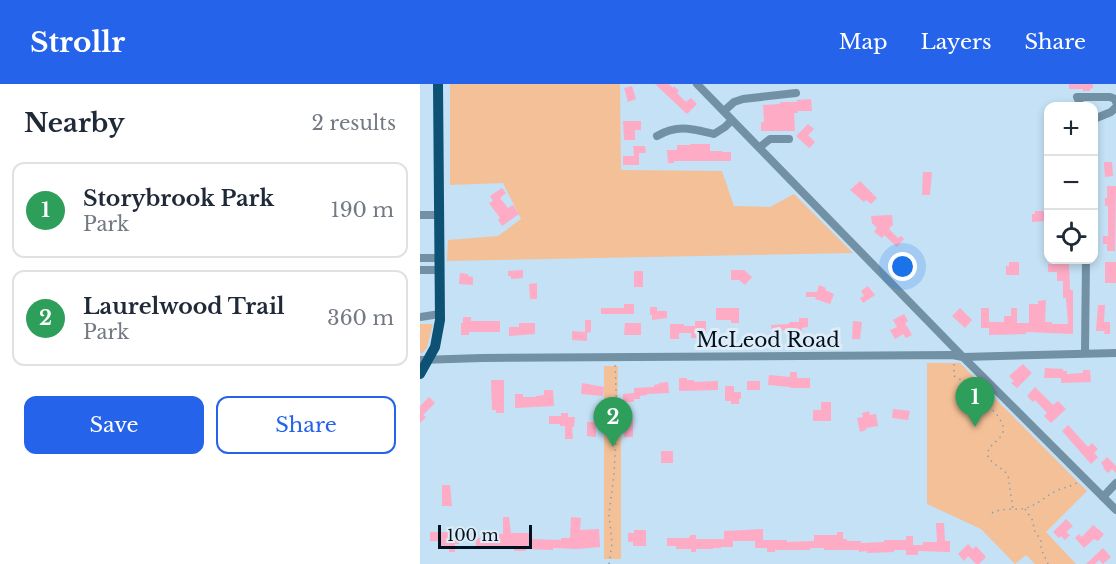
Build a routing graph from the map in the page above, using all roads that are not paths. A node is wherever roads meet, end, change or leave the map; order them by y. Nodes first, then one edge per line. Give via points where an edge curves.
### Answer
1 (438, 84) edge
2 (697, 84) edge
3 (796, 93) dead end
4 (1079, 102) edge
5 (1116, 102) edge
6 (1116, 107) edge
7 (724, 111) junction
8 (1098, 117) edge
9 (732, 120) junction
10 (657, 136) dead end
11 (789, 139) dead end
12 (760, 147) junction
13 (420, 214) edge
14 (440, 214) junction
15 (420, 258) edge
16 (439, 258) junction
17 (1086, 264) edge
18 (420, 270) edge
19 (440, 270) junction
20 (440, 314) junction
21 (420, 317) edge
22 (1085, 352) junction
23 (1116, 352) edge
24 (963, 357) junction
25 (424, 360) edge
26 (420, 374) edge
27 (1116, 483) edge
28 (1103, 497) junction
29 (1116, 510) edge

1 - 14 main road
2 - 7 street
3 - 7 street via 743,99
4 - 5 street via 1077,97 1110,97
6 - 8 street
7 - 9 street
9 - 10 street via 714,134 690,128 669,129
9 - 12 street
11 - 12 street via 770,139
12 - 24 street
13 - 14 street
14 - 16 main road
15 - 16 street
16 - 19 main road
17 - 22 street
18 - 19 street
19 - 20 main road
20 - 21 street
20 - 25 main road via 435,347
22 - 23 street, McLeod Road
22 - 24 street, McLeod Road
24 - 25 street, McLeod Road
24 - 28 street
25 - 26 main road
27 - 28 street
28 - 29 street

